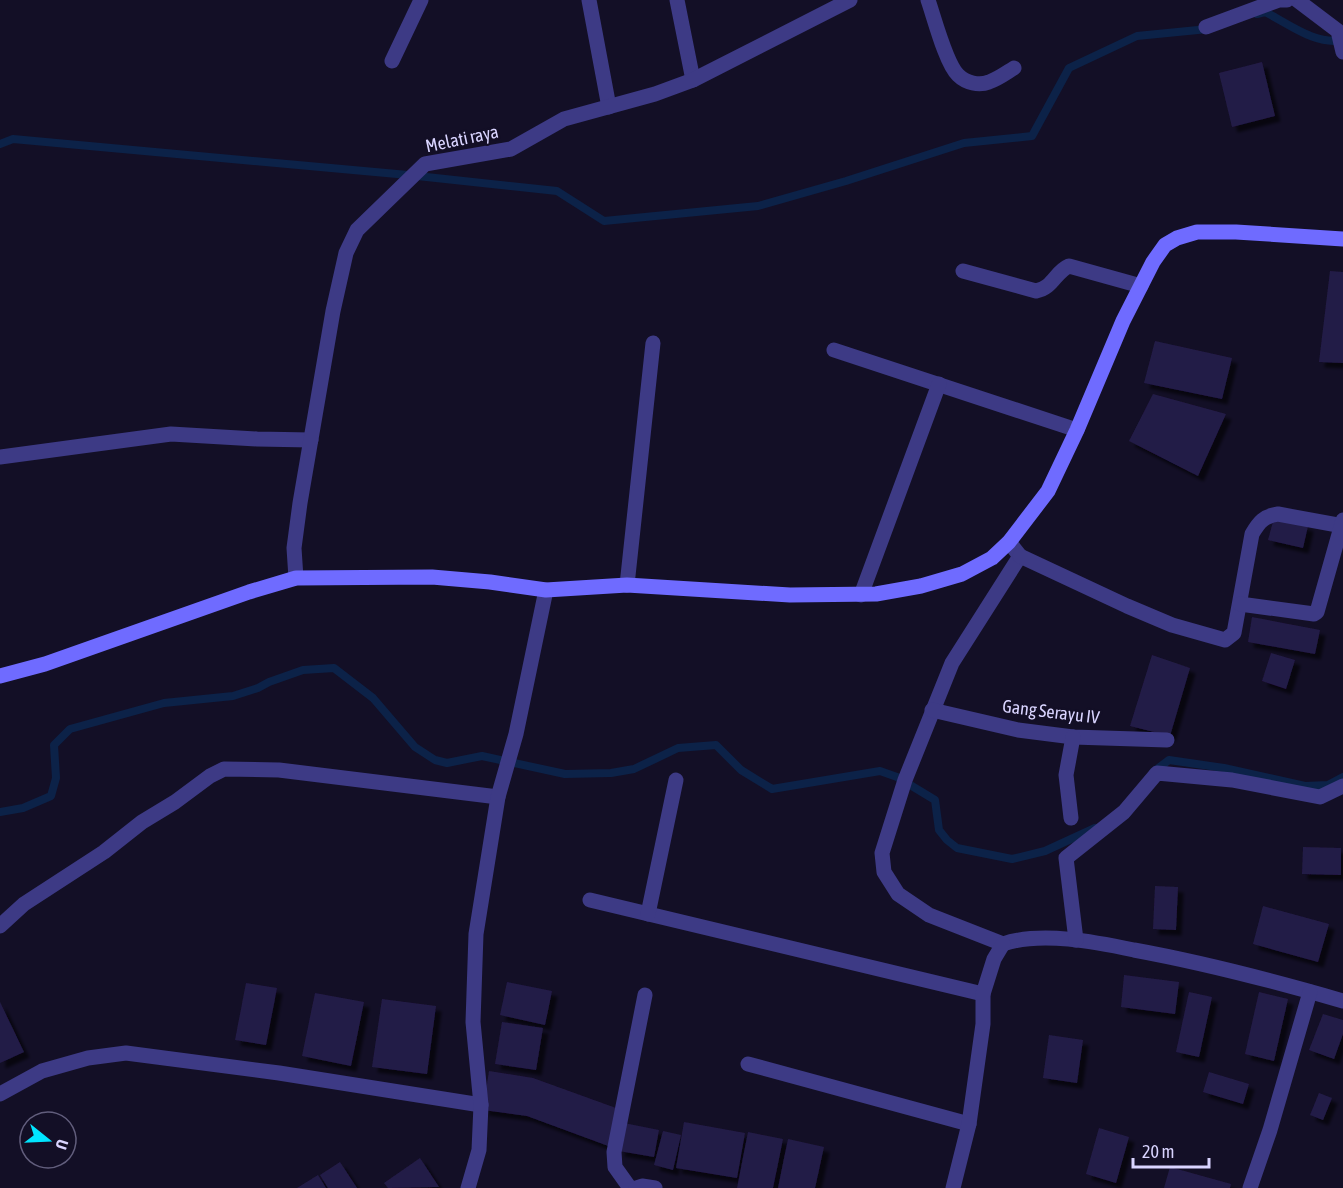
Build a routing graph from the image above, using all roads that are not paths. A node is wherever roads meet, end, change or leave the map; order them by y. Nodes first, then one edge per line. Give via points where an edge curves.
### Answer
1 (421, 0) edge
2 (589, 0) edge
3 (677, 0) edge
4 (850, 0) edge
5 (928, 0) edge
6 (1287, 0) edge
7 (1297, 0) edge
8 (1206, 27) dead end
9 (1342, 50) edge
10 (392, 61) dead end
11 (1014, 68) dead end
12 (693, 80) junction
13 (609, 107) junction
14 (1343, 239) edge
15 (963, 271) dead end
16 (1141, 286) junction
17 (653, 342) dead end
18 (834, 350) dead end
19 (939, 384) junction
20 (1077, 430) junction
21 (311, 440) junction
22 (0, 457) edge
23 (1342, 524) edge
24 (1009, 542) junction
25 (1020, 555) junction
26 (296, 578) junction
27 (627, 585) junction
28 (546, 590) junction
29 (861, 594) junction
30 (1240, 603) junction
31 (0, 676) edge
32 (932, 710) junction
33 (1073, 737) junction
34 (1167, 740) dead end
35 (676, 780) dead end
36 (1343, 786) edge
37 (498, 797) junction
38 (1071, 818) dead end
39 (590, 900) dead end
40 (648, 914) junction
41 (0, 926) edge
42 (1076, 940) junction
43 (1003, 944) junction
44 (1310, 992) junction
45 (983, 994) junction
46 (645, 995) dead end
47 (1343, 1001) edge
48 (748, 1064) dead end
49 (0, 1094) edge
50 (481, 1106) junction
51 (969, 1124) junction
52 (468, 1188) edge
53 (630, 1188) edge
54 (636, 1188) edge
55 (655, 1188) edge
56 (953, 1188) edge
57 (1250, 1188) edge

1 - 10 street
2 - 13 street
3 - 12 street
4 - 12 street, Melati raya
5 - 11 street via 950,60 961,78 970,83 988,83
6 - 8 street
7 - 9 street via 1338,31
12 - 13 street, Melati raya
13 - 21 street, Melati raya via 564,119 511,149 424,164 357,230 348,246 333,311
14 - 16 street via 1197,232 1165,245
15 - 16 street via 1036,291 1048,287 1069,266
16 - 20 street
17 - 27 street
18 - 19 street
19 - 20 street
19 - 29 street
20 - 24 street via 1048,491
21 - 22 street via 171,434
21 - 26 street, Melati raya via 294,548
23 - 30 street via 1317,612
23 - 30 street via 1268,515 1252,534
24 - 25 street
24 - 29 street via 992,558 963,574 921,586
25 - 30 street via 1163,621 1225,640 1234,633
25 - 32 street via 952,663
26 - 28 street via 432,577
26 - 31 street
27 - 28 street
27 - 29 street via 790,595
28 - 37 street via 516,734
32 - 33 street, Gang Serayu IV via 1018,730
32 - 43 street via 882,853 884,872 898,894 929,915
33 - 34 street, Gang Serayu IV
33 - 38 street via 1066,776
35 - 40 street
36 - 42 street via 1320,797 1232,780 1157,773 1124,812 1066,858
37 - 41 street via 279,770 224,769 24,904
37 - 50 street via 476,934 473,1022
39 - 40 street
40 - 45 street
42 - 43 street via 1018,939
42 - 44 street via 1184,959
43 - 45 street
44 - 47 street
44 - 57 street
45 - 51 street via 983,1024
46 - 53 street via 613,1157 615,1167
48 - 51 street
49 - 50 street via 42,1071 88,1058 126,1053
50 - 52 street via 479,1150
51 - 56 street
54 - 55 street

